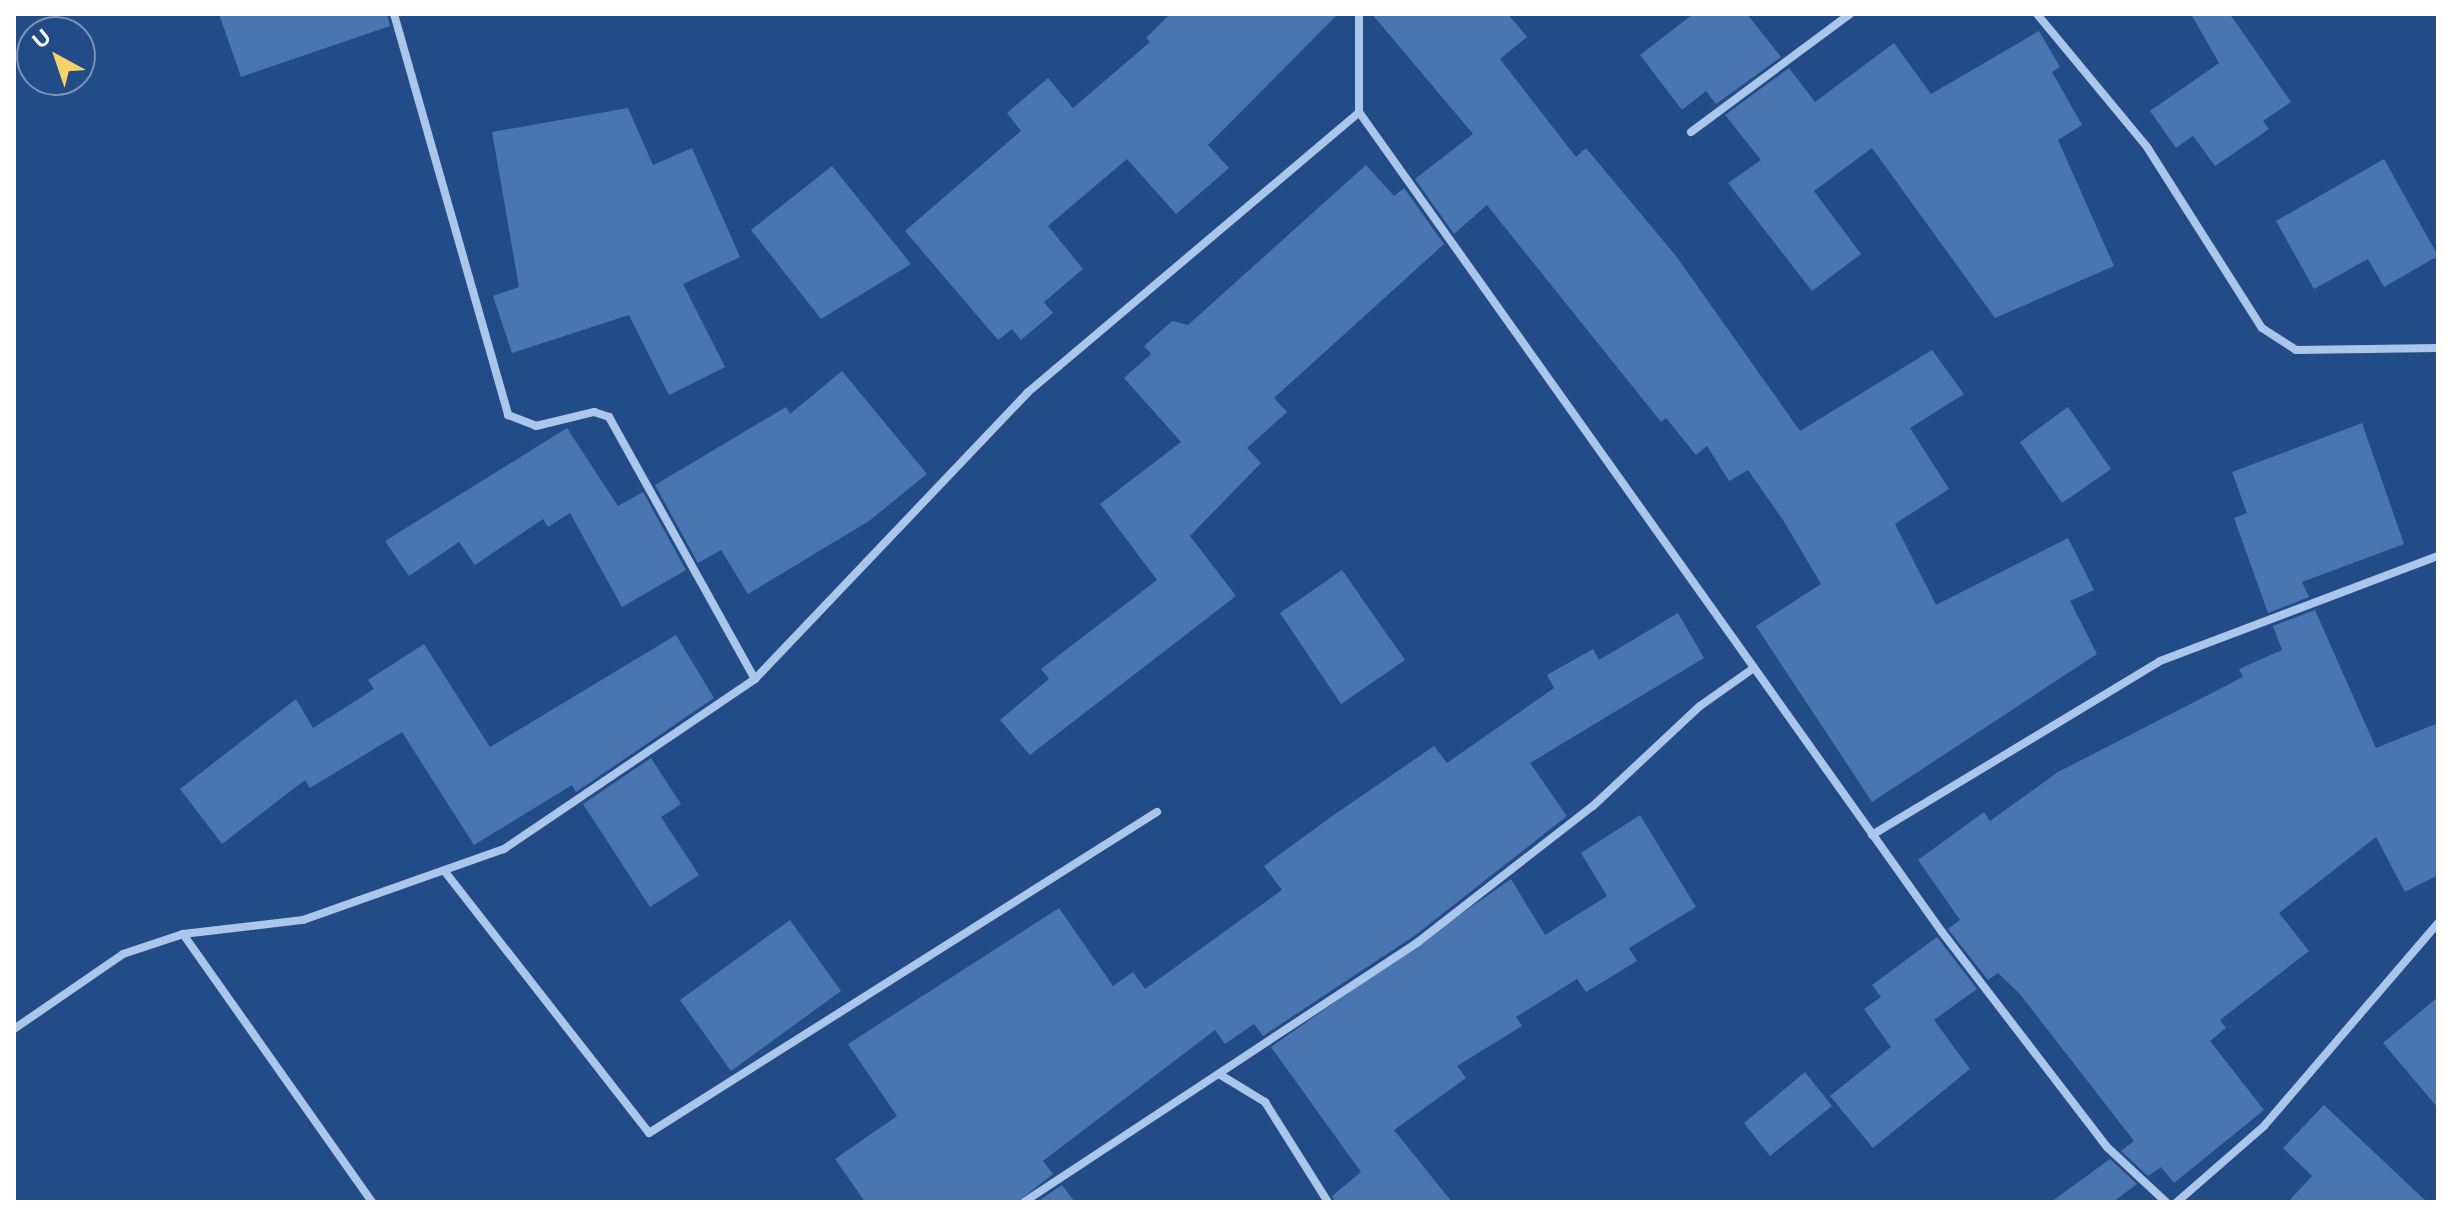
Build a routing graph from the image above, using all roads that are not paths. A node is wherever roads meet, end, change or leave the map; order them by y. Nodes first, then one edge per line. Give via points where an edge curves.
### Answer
1 (394, 14) edge
2 (1359, 14) edge
3 (1850, 14) edge
4 (2037, 14) edge
5 (1359, 112) junction
6 (1691, 132) dead end
7 (2438, 348) edge
8 (2438, 556) edge
9 (1751, 670) junction
10 (755, 679) junction
11 (1157, 812) dead end
12 (1872, 835) junction
13 (446, 873) junction
14 (2438, 923) edge
15 (183, 934) junction
16 (14, 1029) edge
17 (1219, 1074) junction
18 (372, 1202) edge
19 (1024, 1202) edge
20 (1328, 1202) edge
21 (2166, 1202) edge
22 (2177, 1202) edge

1 - 10 street via 508,415 536,426 594,412 609,417
2 - 5 street
3 - 6 street
4 - 7 street via 2147,147 2262,328 2296,350
5 - 9 street
5 - 10 street via 1027,393
8 - 12 street via 2160,661
9 - 12 street
9 - 17 street via 1700,706 1593,806 1418,942
10 - 13 street via 529,833
11 - 13 street via 649,1133
12 - 21 street via 2107,1147
13 - 15 street via 303,920
14 - 22 street via 2264,1126
15 - 16 street via 113,960
15 - 18 street
17 - 19 street
17 - 20 street via 1265,1102

